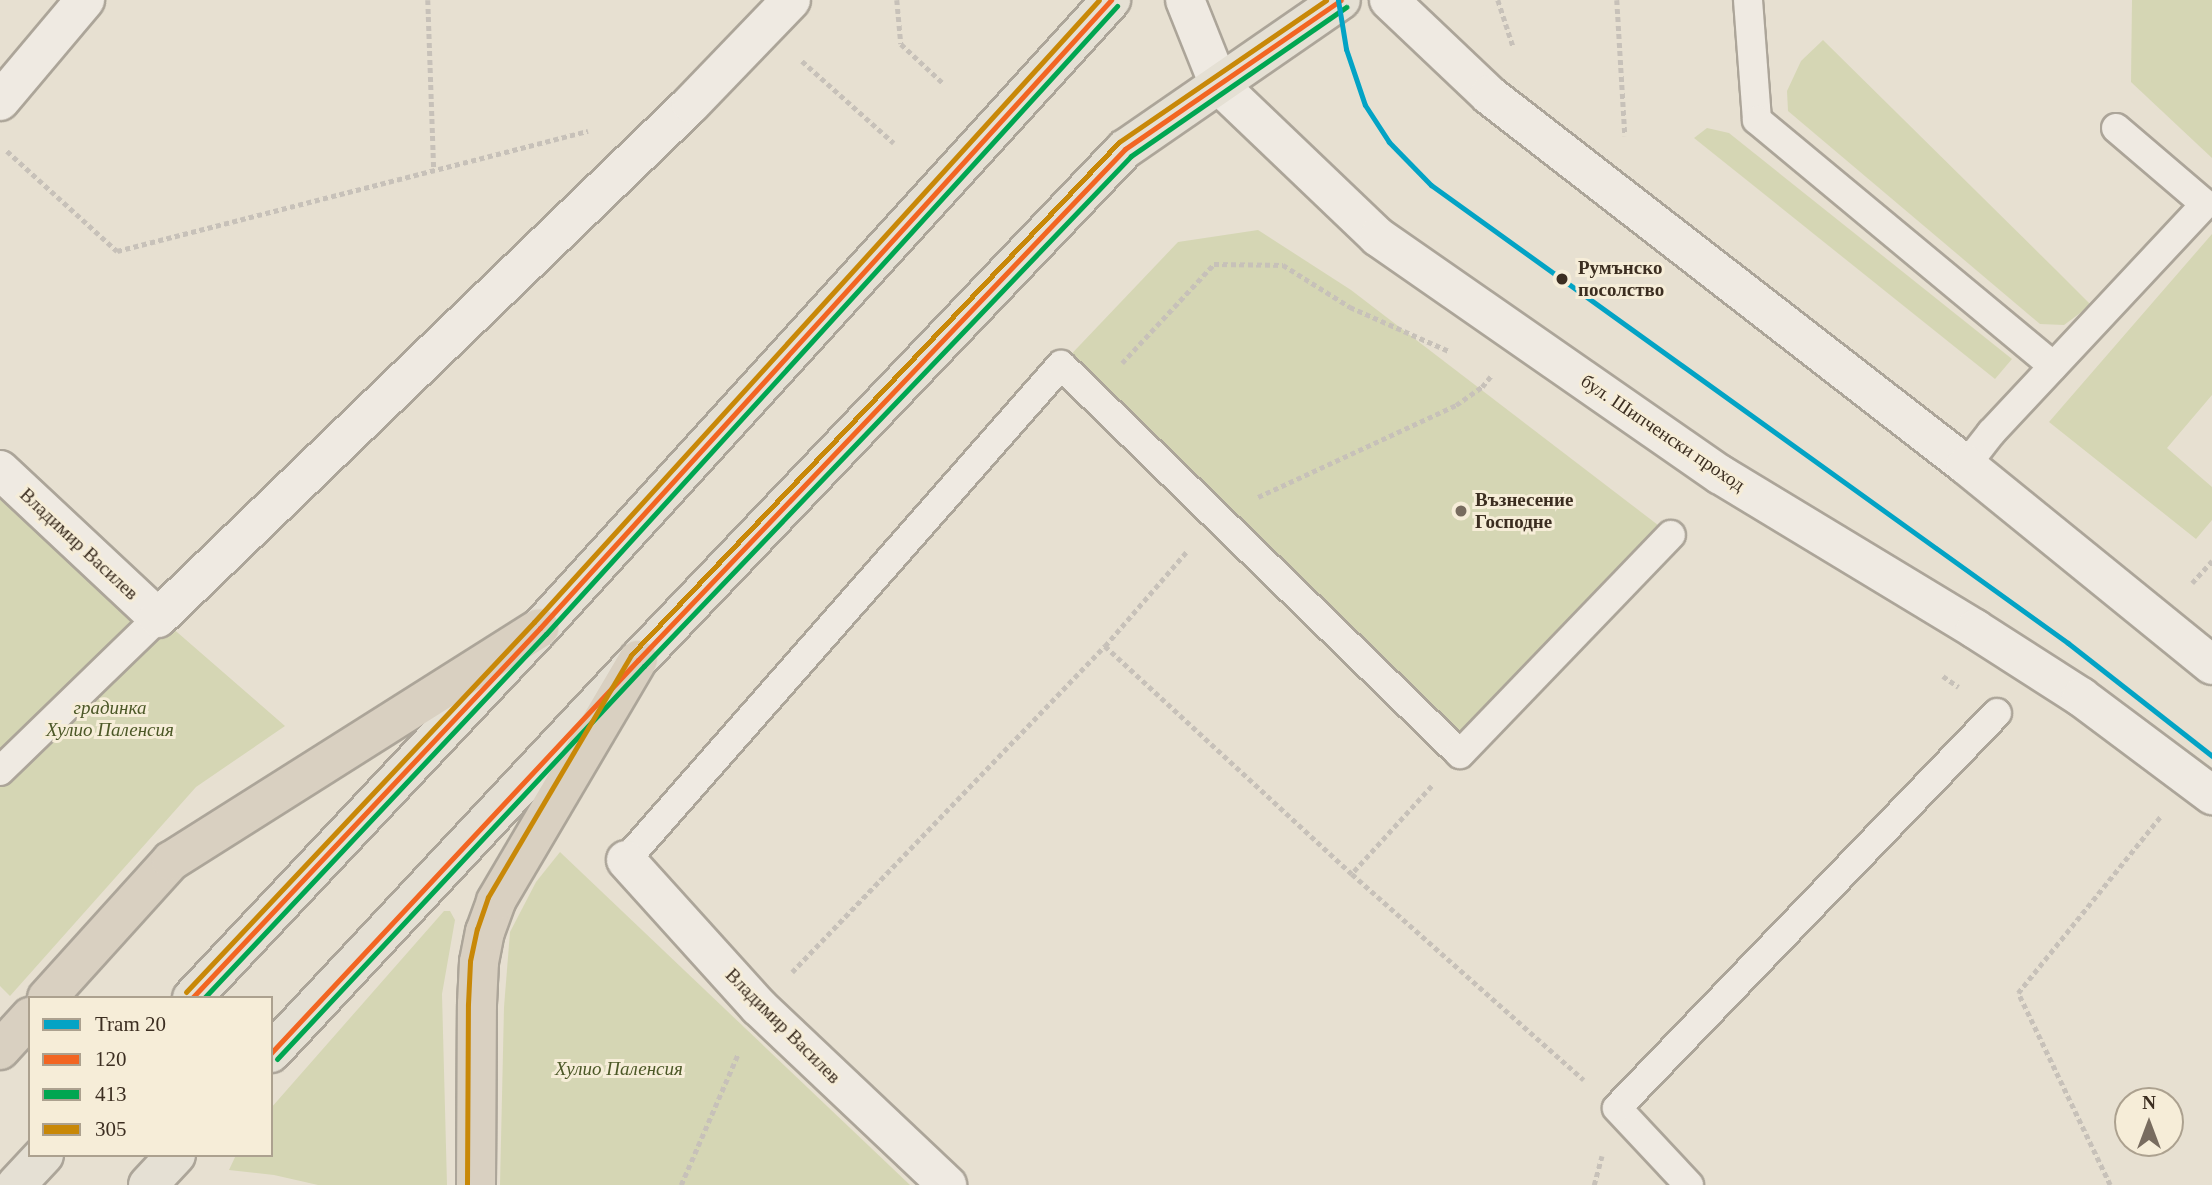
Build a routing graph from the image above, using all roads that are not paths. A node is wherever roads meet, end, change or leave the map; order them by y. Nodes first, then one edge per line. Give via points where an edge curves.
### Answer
1 (85, 0) edge
2 (1111, 0) edge
3 (1185, 0) edge
4 (1341, 0) edge
5 (1389, 0) edge
6 (1748, 0) edge
7 (778, 14) edge
8 (1219, 85) junction
9 (0, 101) edge
10 (2116, 128) dead end
11 (2053, 366) junction
12 (1966, 465) junction
13 (0, 470) edge
14 (1671, 535) dead end
15 (158, 618) junction
16 (540, 628) junction
17 (638, 660) junction
18 (2212, 666) edge
19 (1997, 713) dead end
20 (0, 771) edge
21 (2212, 795) edge
22 (626, 860) joint
23 (49, 996) edge
24 (194, 996) edge
25 (28, 1019) edge
26 (0, 1050) edge
27 (273, 1051) edge
28 (42, 1157) edge
29 (174, 1157) edge
30 (16, 1185) edge
31 (148, 1185) edge
32 (476, 1185) edge
33 (947, 1185) edge
34 (1689, 1185) edge

1 - 9 main road
2 - 16 main road
3 - 8 main road, бул. Шипченски проход
4 - 8 main road
5 - 12 main road via 1489,95
6 - 11 lane via 1757,120
7 - 15 main road via 691,104
8 - 17 main road via 1125,149
8 - 21 main road, бул. Шипченски проход via 1378,237 1721,475 2081,697
10 - 11 lane via 2205,204
11 - 12 lane
12 - 18 main road
13 - 15 main road, Владимир Василев
14 - 22 lane via 1460,754 1061,365
15 - 20 lane
16 - 23 highway via 171,861
16 - 24 main road
17 - 27 main road
17 - 32 highway via 496,901 485,932 477,1004
19 - 34 lane via 1616,1108
22 - 33 main road, Владимир Василев via 759,1007
25 - 26 highway
28 - 30 main road
29 - 31 main road

